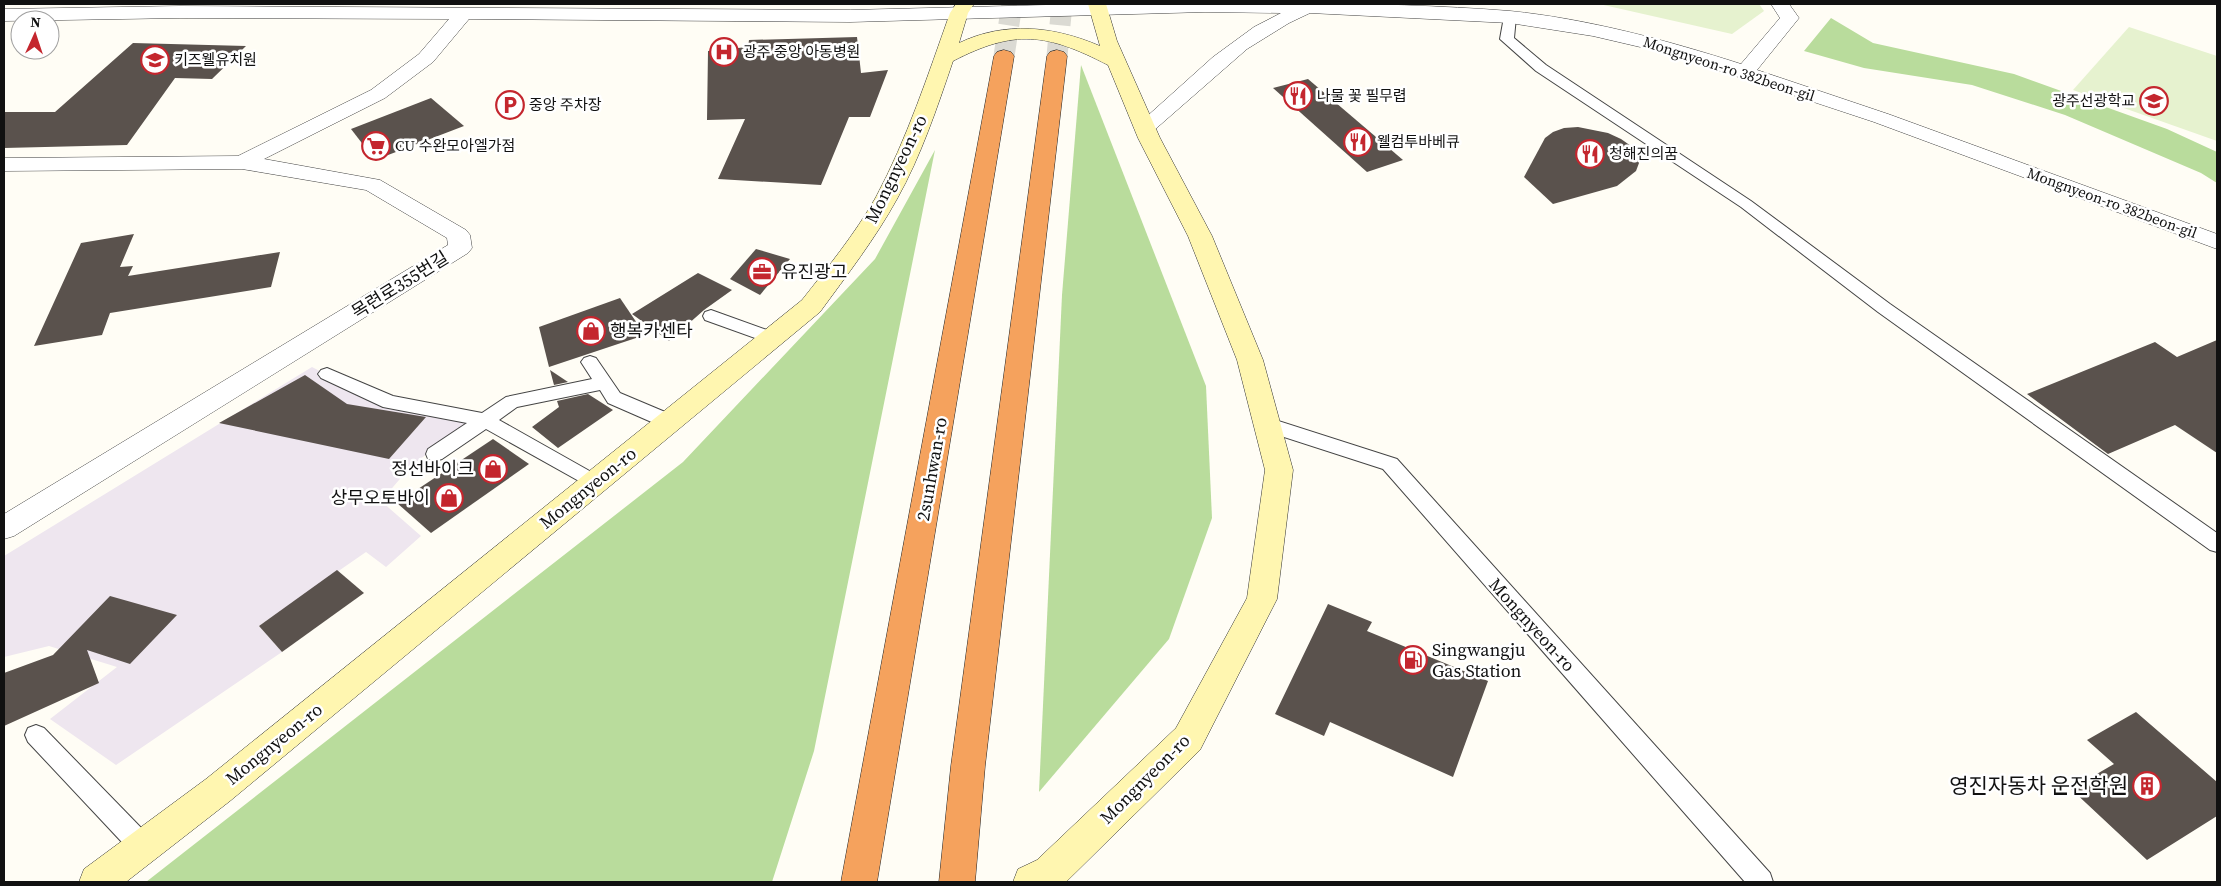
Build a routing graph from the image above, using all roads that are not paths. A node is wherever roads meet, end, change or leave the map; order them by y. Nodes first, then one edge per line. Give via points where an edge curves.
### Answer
1 (1205, 5) edge
2 (1098, 6) edge
3 (1349, 6) edge
4 (1311, 7) junction
5 (962, 8) edge
6 (1791, 10) edge
7 (4, 15) edge
8 (463, 15) junction
9 (1510, 17) junction
10 (1004, 56) tunnel mouth
11 (1057, 56) tunnel mouth
12 (944, 58) junction
13 (1116, 62) junction
14 (1744, 73) junction
15 (1144, 128) junction
16 (242, 162) junction
17 (4, 164) edge
18 (2217, 242) edge
19 (711, 316) dead end
20 (772, 338) junction
21 (590, 362) dead end
22 (327, 374) dead end
23 (604, 383) junction
24 (485, 420) junction
25 (670, 422) junction
26 (1266, 424) junction
27 (435, 454) dead end
28 (595, 483) junction
29 (4, 528) edge
30 (2217, 544) edge
31 (36, 735) dead end
32 (143, 847) junction
33 (97, 882) edge
34 (859, 882) edge
35 (957, 882) edge
36 (1030, 882) edge
37 (1761, 882) edge

1 - 2 street, Mongnyeon-ro 382beon-gil
1 - 4 street, Mongnyeon-ro 382beon-gil
2 - 5 street, Mongnyeon-ro 382beon-gil
2 - 13 main road, Mongnyeon-ro
3 - 4 street, Mongnyeon-ro 382beon-gil
3 - 9 street, Mongnyeon-ro 382beon-gil
4 - 15 street via 1283,16 1241,45
5 - 8 street, Mongnyeon-ro 382beon-gil via 850,16
5 - 12 main road, Mongnyeon-ro
6 - 14 street
7 - 8 street, Mongnyeon-ro 382beon-gil via 180,12
8 - 16 street via 426,58 378,94
9 - 14 street, Mongnyeon-ro 382beon-gil via 1593,30 1672,48
9 - 30 lane via 1507,39 1541,68 1746,204 1892,314
10 - 34 highway, 2sunhwan-ro
11 - 35 highway via 968,766
12 - 13 main road via 980,41 1030,33 1088,47
12 - 20 main road, Mongnyeon-ro via 923,118 887,197 811,306
13 - 15 main road, Mongnyeon-ro
14 - 18 street, Mongnyeon-ro 382beon-gil via 1881,118
15 - 26 main road, Mongnyeon-ro via 1200,236 1250,360
16 - 17 street, 목련로355번길
16 - 29 street, 목련로355번길 via 372,185 458,235 460,248
19 - 20 lane
20 - 25 main road, Mongnyeon-ro
21 - 23 lane
22 - 24 lane via 389,402
23 - 24 lane via 512,402
23 - 25 lane via 614,398
24 - 27 lane
24 - 28 lane
25 - 28 main road, Mongnyeon-ro
26 - 36 main road, Mongnyeon-ro via 1279,470 1262,599 1188,739 1050,873
26 - 37 lane, Mongnyeon-ro via 1390,464
28 - 32 main road, Mongnyeon-ro via 218,790
31 - 32 lane
32 - 33 main road, Mongnyeon-ro

